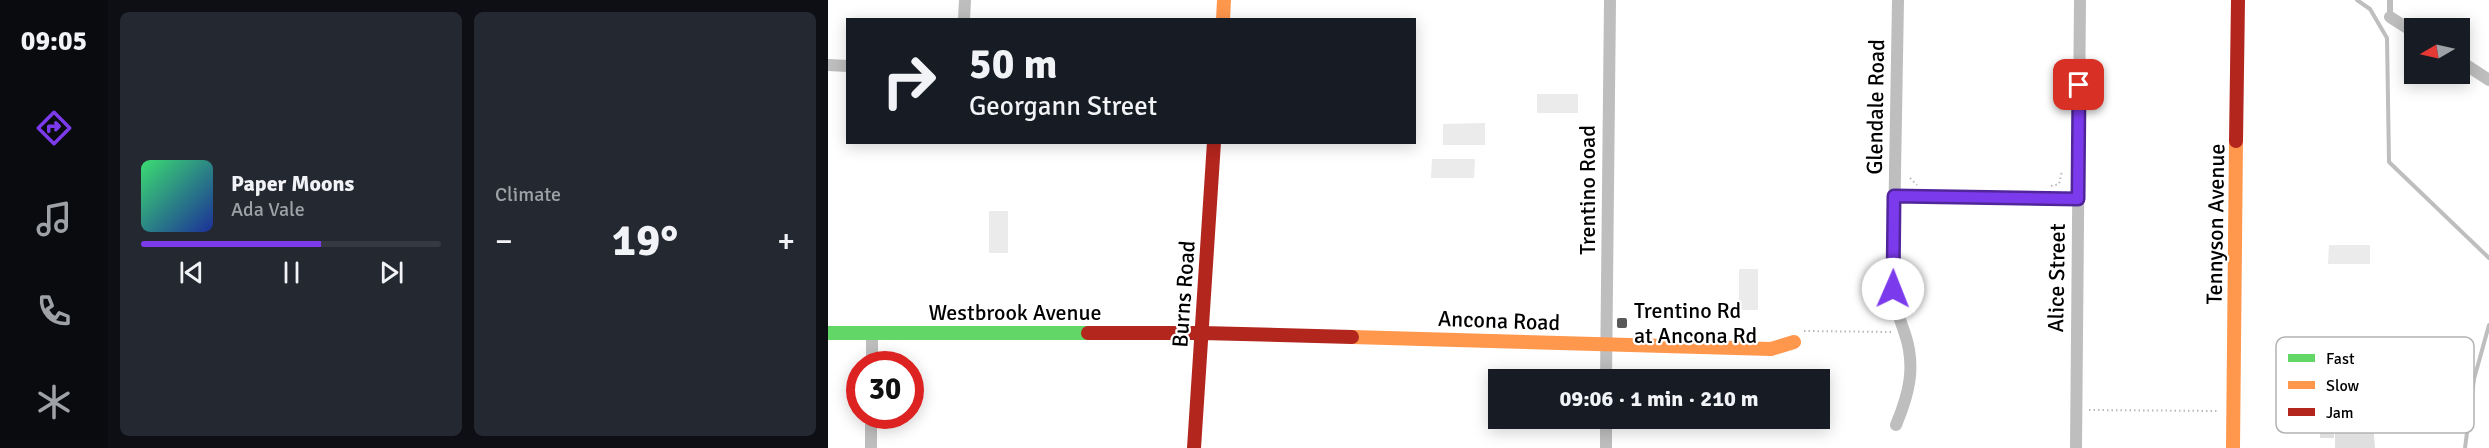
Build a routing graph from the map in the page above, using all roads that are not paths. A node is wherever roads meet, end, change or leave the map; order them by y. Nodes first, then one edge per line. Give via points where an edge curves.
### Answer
1 (964, 0) edge
2 (1224, 0) edge
3 (1610, 0) edge
4 (1898, 0) edge
5 (2080, 0) edge
6 (2238, 0) edge
7 (2390, 0) edge
8 (2390, 17) joint
9 (964, 18) edge
10 (1223, 18) edge
11 (2404, 26) edge
12 (828, 65) edge
13 (846, 66) edge
14 (2470, 68) edge
15 (2489, 80) edge
16 (1214, 144) edge
17 (1894, 196) junction
18 (2078, 199) junction
19 (828, 333) edge
20 (872, 333) junction
21 (1202, 333) junction
22 (1794, 342) road end
23 (1607, 344) junction
24 (872, 351) edge
25 (1606, 369) edge
26 (1896, 425) dead end
27 (871, 429) edge
28 (1606, 429) edge
29 (871, 448) edge
30 (1194, 448) edge
31 (1606, 448) edge
32 (2076, 448) edge
33 (2234, 448) edge

1 - 9 street
2 - 10 street
3 - 23 street, Trentino Road
4 - 17 street, Glendale Road
5 - 18 street, Alice Street
6 - 33 street, Tennyson Avenue
7 - 8 lane
8 - 11 street
12 - 13 street
14 - 15 street
16 - 21 street, Burns Road
17 - 18 street
17 - 26 street, Glendale Road via 1894,297 1911,355 1910,382
18 - 32 street, Alice Street
19 - 20 street, Westbrook Avenue
20 - 21 street, Westbrook Avenue
20 - 24 street
21 - 23 street, Ancona Road
21 - 30 street, Burns Road
22 - 23 street, Ancona Road via 1771,349
23 - 25 street, Trentino Road
27 - 29 street
28 - 31 street

